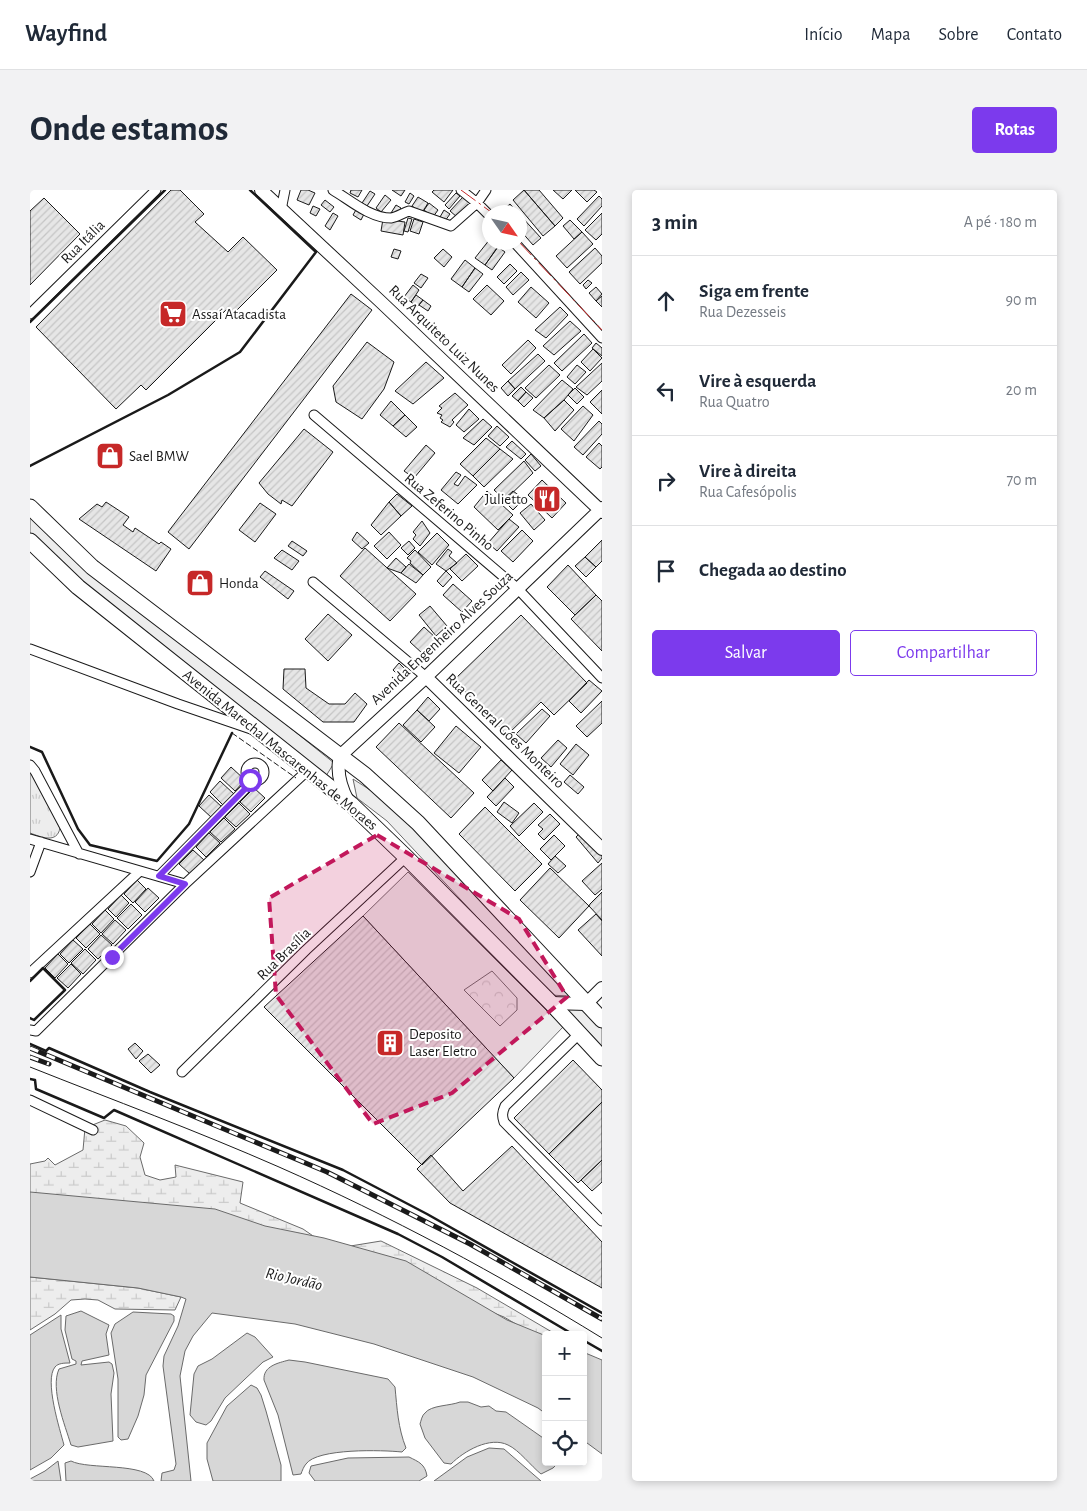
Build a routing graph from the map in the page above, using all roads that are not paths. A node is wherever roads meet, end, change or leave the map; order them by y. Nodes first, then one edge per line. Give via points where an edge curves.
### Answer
1 (156, 190) edge
2 (261, 190) edge
3 (284, 190) edge
4 (333, 190) edge
5 (461, 190) edge
6 (486, 190) edge
7 (478, 203) junction
8 (482, 207) edge
9 (282, 210) junction
10 (521, 250) edge
11 (30, 314) edge
12 (602, 338) edge
13 (314, 415) dead end
14 (30, 507) edge
15 (601, 510) edge
16 (30, 541) edge
17 (313, 582) dead end
18 (518, 589) junction
19 (30, 649) edge
20 (426, 677) junction
21 (602, 678) edge
22 (259, 731) junction
23 (340, 756) junction
24 (30, 766) edge
25 (308, 771) junction
26 (253, 781) dead end
27 (351, 804) junction
28 (30, 839) edge
29 (41, 842) junction
30 (602, 849) edge
31 (79, 854) junction
32 (406, 857) junction
33 (140, 871) junction
34 (30, 872) edge
35 (159, 876) junction
36 (185, 884) junction
37 (30, 973) edge
38 (602, 988) edge
39 (551, 1003) junction
40 (586, 1004) junction
41 (602, 1020) edge
42 (33, 1030) edge
43 (579, 1034) junction
44 (602, 1058) edge
45 (182, 1072) dead end
46 (30, 1100) edge
47 (93, 1130) dead end
48 (602, 1221) edge

1 - 11 street, Rua Itália
2 - 9 main road, Rua Arquiteto Luiz Nunes
3 - 9 street
4 - 7 street via 379,216 392,218 410,211 451,226
5 - 7 street
6 - 7 street
7 - 8 street
9 - 15 main road, Rua Arquiteto Luiz Nunes
10 - 12 street
13 - 18 street, Rua Zeferino Pinho
14 - 23 highway, Avenida Marechal Mascarenhas de Moraes via 92,567
15 - 18 main road, Avenida Engenheiro Alves Souza
16 - 22 highway, Avenida Marechal Mascarenhas de Moraes via 78,587
17 - 20 street, Rua General Góes Monteiro
18 - 20 main road, Avenida Engenheiro Alves Souza
18 - 21 street, Rua Zeferino Pinho
19 - 22 street
20 - 23 main road, Avenida Engenheiro Alves Souza
20 - 30 main road, Rua General Góes Monteiro
22 - 25 highway, Avenida Marechal Mascarenhas de Moraes
23 - 27 main road via 342,790
23 - 40 highway, Avenida Marechal Mascarenhas de Moraes via 418,823
24 - 31 street
25 - 27 highway, Avenida Marechal Mascarenhas de Moraes
25 - 36 street
26 - 35 street
27 - 32 highway, Avenida Marechal Mascarenhas de Moraes
28 - 29 street
29 - 31 street
29 - 34 street
31 - 33 street
32 - 39 highway, Avenida Marechal Mascarenhas de Moraes
32 - 45 street, Rua Brasília via 350,905
33 - 35 street
33 - 37 street
35 - 36 street
36 - 42 street
38 - 40 main road
39 - 40 main road
39 - 43 highway, Avenida Marechal Mascarenhas de Moraes
40 - 41 highway, Avenida Marechal Mascarenhas de Moraes
43 - 44 highway, Avenida Marechal Mascarenhas de Moraes
43 - 48 street via 505,1106 502,1113 504,1122
46 - 47 street

